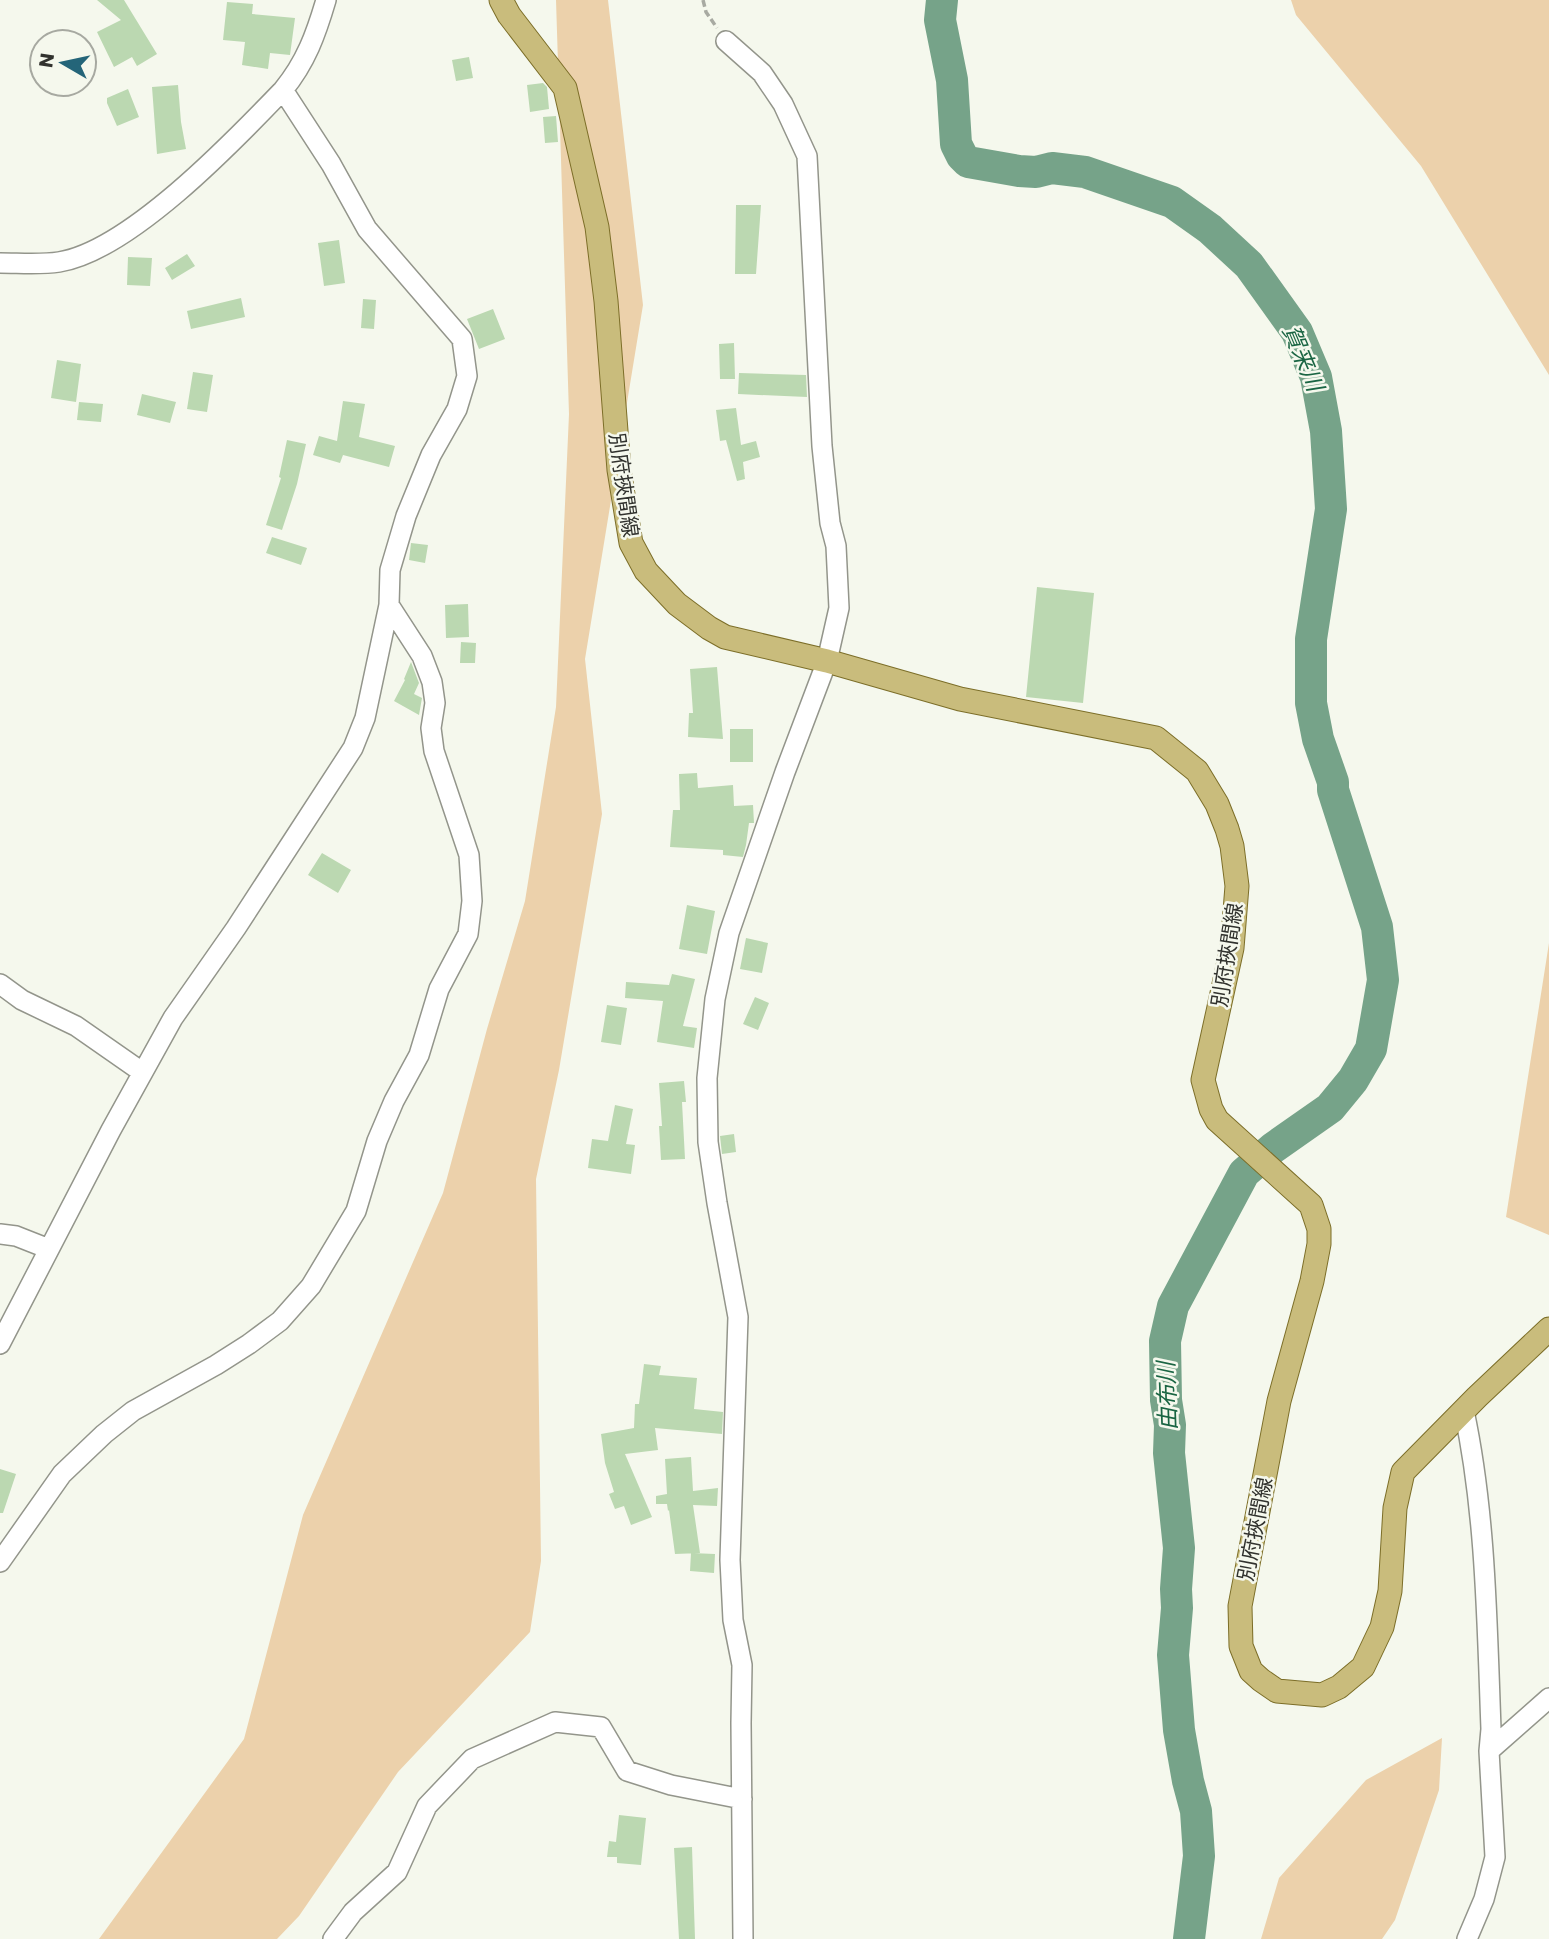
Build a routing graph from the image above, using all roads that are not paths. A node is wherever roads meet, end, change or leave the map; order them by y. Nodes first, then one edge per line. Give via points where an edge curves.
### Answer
1 (326, 0) edge
2 (501, 0) edge
3 (726, 41) road end
4 (283, 90) junction
5 (0, 263) edge
6 (388, 605) junction
7 (827, 661) junction
8 (0, 984) edge
9 (142, 1072) junction
10 (0, 1234) edge
11 (49, 1249) junction
12 (1549, 1329) edge
13 (0, 1344) edge
14 (1464, 1411) junction
15 (0, 1562) edge
16 (1549, 1698) edge
17 (1489, 1751) junction
18 (742, 1799) junction
19 (333, 1939) edge
20 (743, 1939) edge
21 (1467, 1939) edge

1 - 4 street via 313,42
2 - 7 main road, 別府挾間線 via 565,88 579,145 597,228 619,470 631,543 646,571 677,604 709,628 725,637
3 - 7 street via 762,72 807,156 822,446 838,580 839,608
4 - 5 street via 207,167 94,251 60,262
4 - 6 street via 367,229 462,339 467,376 457,409 406,516 390,570
6 - 9 street via 365,718 353,748
6 - 15 street via 422,656 432,682 434,751 469,855 472,901 468,934 439,989 419,1055 377,1141 356,1210 311,1286 280,1321 249,1344 133,1411 104,1434 62,1474
7 - 14 main road, 別府挾間線 via 960,699 1156,738 1197,771 1217,804 1232,846 1237,886 1232,948 1203,1080 1217,1120 1311,1205 1319,1229 1312,1282 1279,1401 1240,1606 1241,1646 1251,1671 1277,1691 1322,1695 1363,1667 1382,1627 1390,1591 1395,1508 1403,1472
7 - 18 street via 729,933 715,999 707,1078 708,1142 738,1317 730,1560 733,1620 742,1665
8 - 9 street via 76,1026
9 - 11 street
10 - 11 street
11 - 13 street
12 - 14 main road, 別府挾間線
14 - 17 street via 1483,1564
16 - 17 street
17 - 21 street via 1495,1857
18 - 19 street via 626,1771 601,1727 555,1722 472,1759 427,1807 397,1871 353,1912
18 - 20 street

